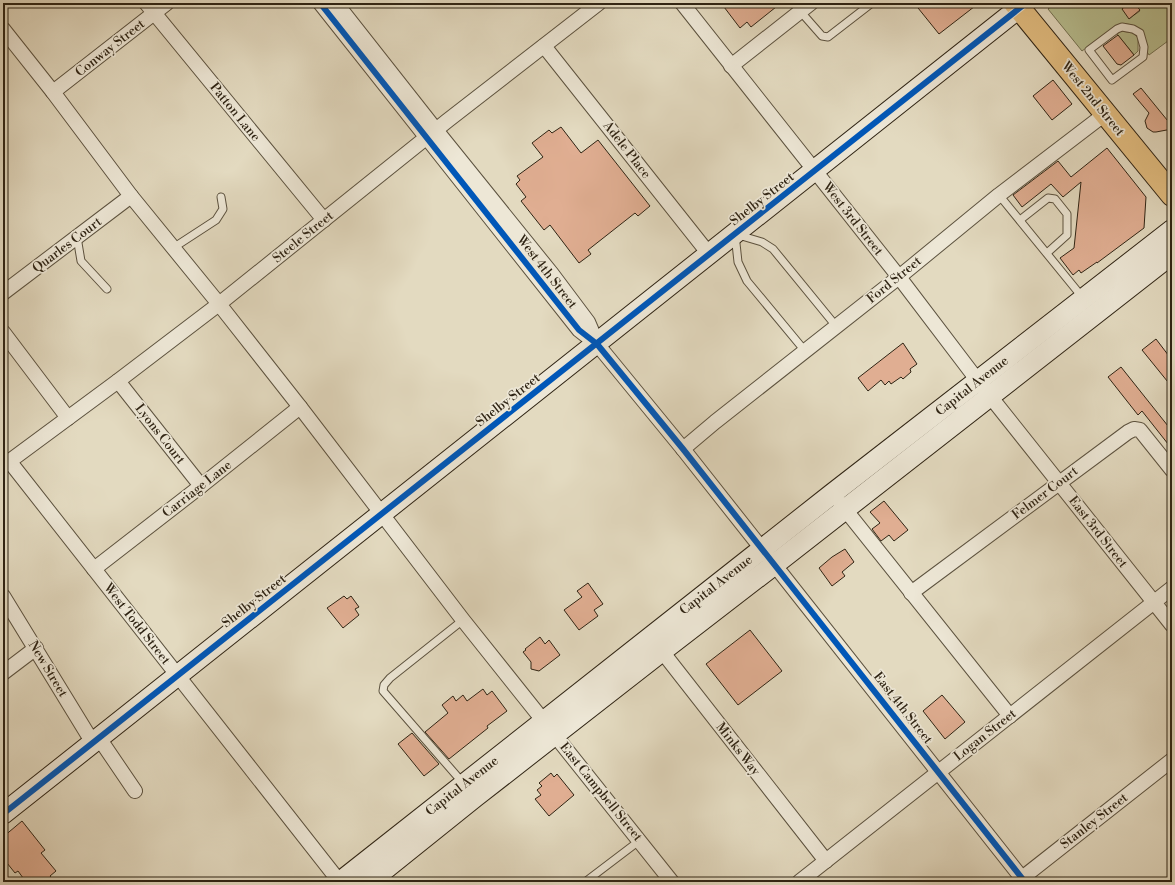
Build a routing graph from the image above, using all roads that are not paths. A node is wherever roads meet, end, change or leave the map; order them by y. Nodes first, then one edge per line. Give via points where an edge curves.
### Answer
1 (167, 3) edge
2 (320, 3) edge
3 (336, 3) edge
4 (599, 3) edge
5 (682, 3) edge
6 (812, 3) edge
7 (872, 3) edge
8 (1020, 5) edge
9 (150, 8) edge
10 (796, 8) edge
11 (3, 29) edge
12 (544, 46) junction
13 (731, 66) junction
14 (1104, 70) joint
15 (53, 92) junction
16 (1105, 114) junction
17 (431, 134) junction
18 (815, 171) junction
19 (999, 195) junction
20 (1172, 195) edge
21 (131, 196) junction
22 (221, 197) dead end
23 (324, 220) junction
24 (1020, 220) junction
25 (1172, 230) edge
26 (735, 234) junction
27 (76, 237) junction
28 (173, 248) junction
29 (1047, 252) junction
30 (709, 254) junction
31 (1172, 254) edge
32 (899, 277) junction
33 (107, 289) dead end
34 (3, 293) edge
35 (219, 304) junction
36 (1090, 306) junction
37 (836, 326) junction
38 (3, 332) edge
39 (597, 344) junction
40 (805, 351) junction
41 (118, 381) junction
42 (984, 389) junction
43 (300, 407) junction
44 (68, 418) junction
45 (683, 449) junction
46 (6, 464) edge
47 (1172, 470) edge
48 (1059, 483) junction
49 (201, 486) junction
50 (839, 501) junction
51 (381, 514) junction
52 (762, 549) junction
53 (775, 564) junction
54 (94, 569) junction
55 (1172, 588) edge
56 (912, 592) junction
57 (3, 596) edge
58 (1154, 603) junction
59 (463, 620) junction
60 (1172, 626) edge
61 (656, 644) junction
62 (36, 648) junction
63 (3, 672) edge
64 (178, 676) junction
65 (1010, 716) junction
66 (549, 728) junction
67 (96, 740) junction
68 (1172, 760) edge
69 (939, 772) junction
70 (469, 790) junction
71 (135, 791) dead end
72 (3, 814) edge
73 (639, 841) junction
74 (826, 861) junction
75 (1021, 881) edge
76 (338, 882) edge
77 (369, 882) edge
78 (585, 882) edge
79 (672, 882) edge
80 (799, 882) edge

1 - 9 street, Conway Street
2 - 17 street, West 4th Street
3 - 17 street, West 4th Street
4 - 12 street, Steele Street
5 - 13 street, West 3rd Street
6 - 10 street
7 - 10 lane via 828,37 822,36
8 - 16 main road, West 2nd Street
8 - 18 main road, Shelby Street
9 - 15 street, Conway Street
9 - 23 street, Patton Lane
10 - 13 street
11 - 15 street, East Campbell Street
12 - 17 street, Steele Street
12 - 30 street, Adele Place
13 - 18 street, West 3rd Street
14 - 14 lane via 1112,80 1143,57 1144,47 1140,33 1122,27 1089,50
15 - 21 street, East Campbell Street
16 - 19 street, Ford Street
16 - 20 main road, West 2nd Street
17 - 23 street, Steele Street
17 - 39 street, West 4th Street via 552,274 588,322
18 - 26 main road, Shelby Street
18 - 32 street, West 3rd Street
19 - 24 lane
19 - 32 street, Ford Street
21 - 27 street, Quarles Court
21 - 28 street, East Campbell Street
22 - 28 lane via 223,209 216,220
23 - 35 street, Steele Street
24 - 29 lane
24 - 29 lane via 1048,198 1055,199 1067,214 1067,235
25 - 36 main road, Capital Avenue
26 - 30 main road, Shelby Street
26 - 37 lane via 762,242 773,249
26 - 40 lane via 738,262 747,281
27 - 33 lane via 81,261
27 - 34 street, Quarles Court
28 - 35 street, East Campbell Street
29 - 36 lane
30 - 39 main road, Shelby Street
31 - 36 main road, Capital Avenue
32 - 37 street, Ford Street
32 - 42 street, West 3rd Street
35 - 41 street, Steele Street
35 - 43 street, East Campbell Street
36 - 42 main road, Capital Avenue
37 - 40 street, Ford Street
38 - 44 street
39 - 45 street, West 4th Street
39 - 51 main road, Shelby Street
40 - 45 street, Ford Street
41 - 44 street, Steele Street
41 - 49 street, Lyons Court
42 - 48 street, East 3rd Street
42 - 50 main road, Capital Avenue
43 - 49 street, Carriage Lane
43 - 51 street, East Campbell Street
44 - 46 street, Steele Street
45 - 52 street, West 4th Street
46 - 54 street, West Todd Street
47 - 48 street, Felmer Court via 1140,430 1134,429
48 - 56 street, Felmer Court
48 - 58 street, East 3rd Street
49 - 54 street, Carriage Lane
50 - 52 main road, Capital Avenue
50 - 53 main road, Capital Avenue
50 - 56 street
51 - 59 street, East Campbell Street
51 - 64 main road, Shelby Street
52 - 53 street, East 4th Street
52 - 61 main road, Capital Avenue
53 - 61 main road, Capital Avenue
53 - 69 street, East 4th Street
54 - 64 street, West Todd Street
55 - 58 street, Logan Street
56 - 65 street
57 - 62 street, New Street
58 - 60 street, East 3rd Street
58 - 65 street, Logan Street
59 - 66 street, East Campbell Street
59 - 70 lane via 390,678 383,691
61 - 66 main road, Capital Avenue
61 - 74 street, Minks Way
62 - 63 street
62 - 67 street, New Street
64 - 67 main road, Shelby Street
64 - 76 street, West Todd Street
65 - 69 street, Logan Street
66 - 70 main road, Capital Avenue
66 - 73 street, East Campbell Street
67 - 71 street, New Street
67 - 72 main road, Shelby Street
68 - 75 street, Stanley Street
69 - 74 street, Logan Street
69 - 75 street, East 4th Street
70 - 76 main road, Capital Avenue
70 - 77 main road, Capital Avenue
73 - 78 lane
73 - 79 street, East Campbell Street
74 - 80 street, Logan Street

